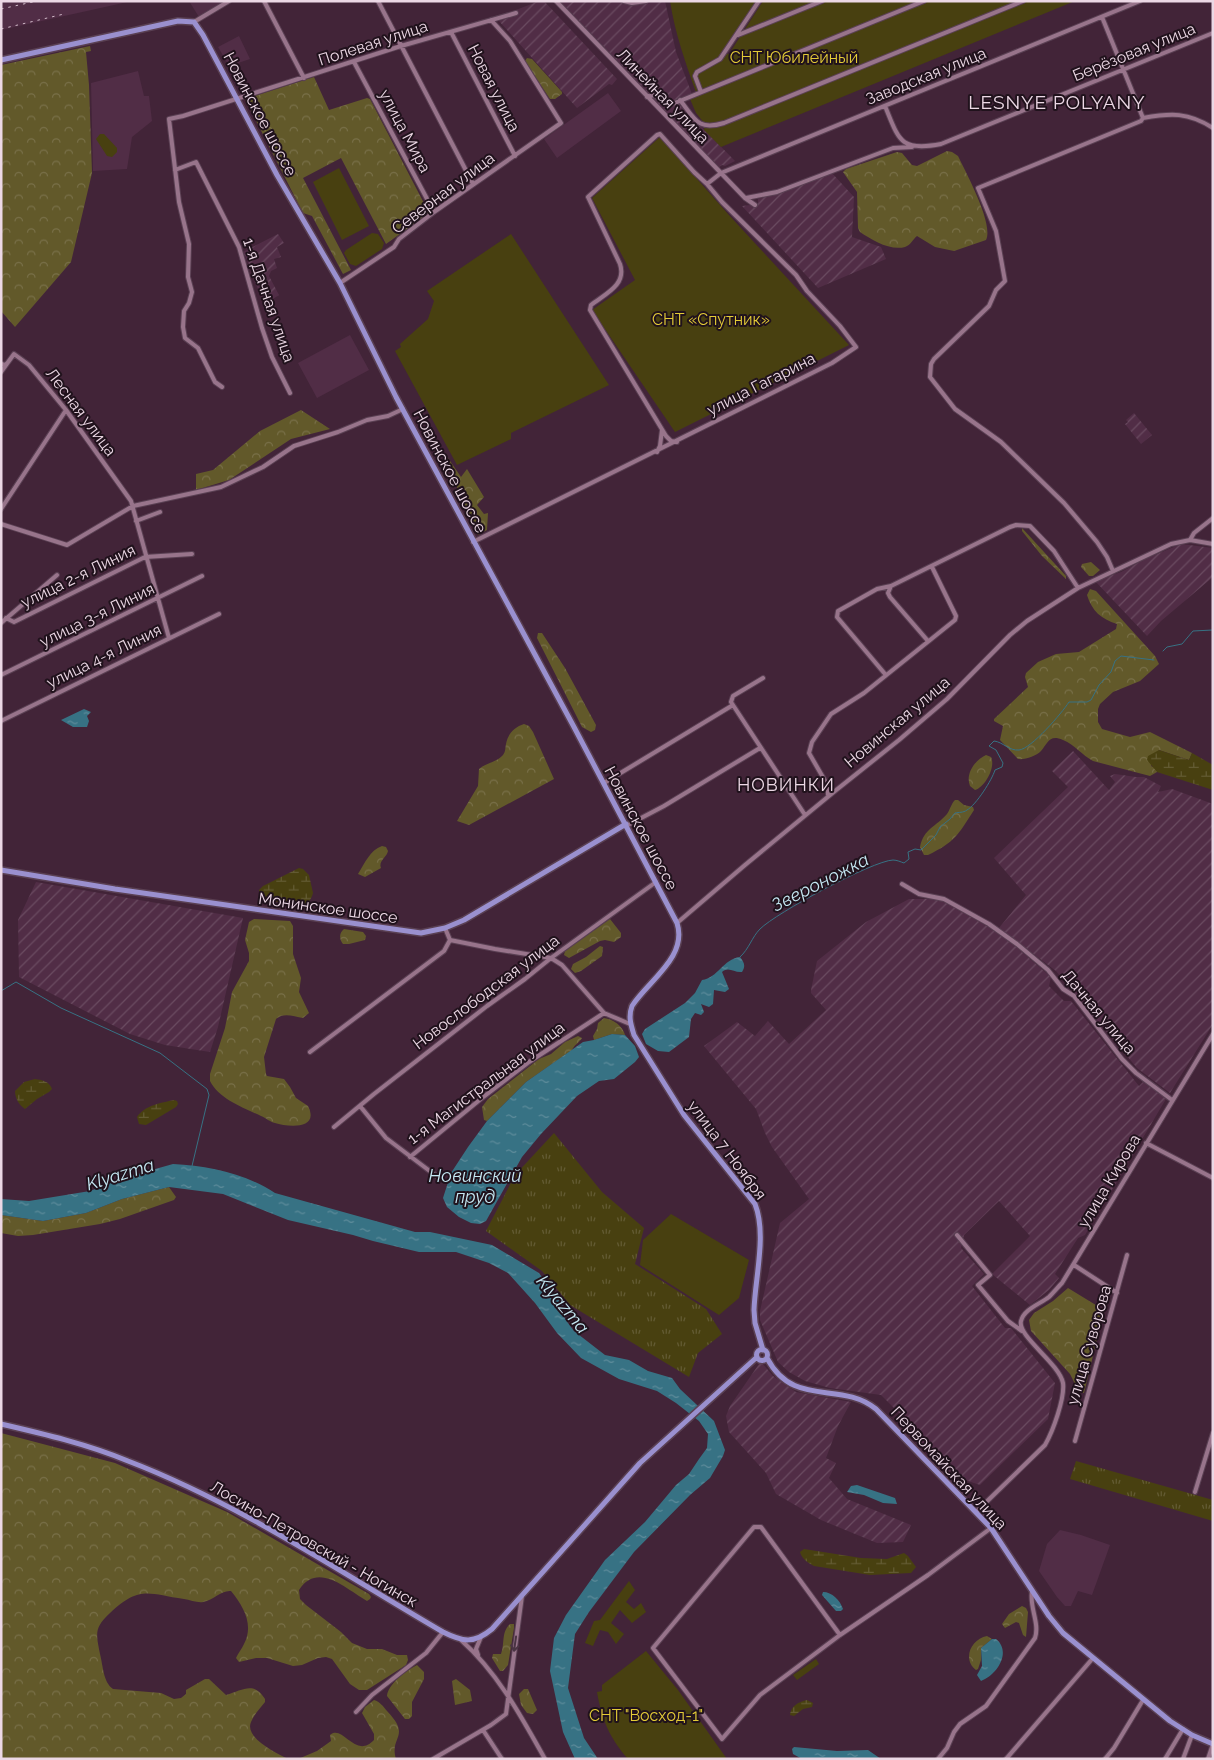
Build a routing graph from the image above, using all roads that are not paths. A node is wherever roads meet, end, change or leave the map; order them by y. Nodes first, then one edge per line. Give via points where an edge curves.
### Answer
1 (230, 1) edge
2 (264, 1) edge
3 (378, 1) edge
4 (556, 1) edge
5 (625, 1) edge
6 (646, 1) edge
7 (758, 1) edge
8 (822, 1) edge
9 (924, 1) edge
10 (1023, 1) edge
11 (1140, 1) edge
12 (516, 13) dead end
13 (1102, 17) junction
14 (491, 20) junction
15 (194, 21) junction
16 (451, 32) junction
17 (1213, 33) edge
18 (738, 35) junction
19 (400, 46) junction
20 (1, 60) edge
21 (354, 62) junction
22 (1123, 69) junction
23 (304, 78) junction
24 (701, 92) junction
25 (647, 97) junction
26 (237, 98) junction
27 (680, 100) junction
28 (886, 106) junction
29 (1143, 118) junction
30 (1213, 128) edge
31 (915, 147) junction
32 (515, 156) junction
33 (175, 170) junction
34 (720, 174) junction
35 (473, 184) junction
36 (707, 184) junction
37 (745, 198) junction
38 (755, 205) dead end
39 (434, 212) junction
40 (340, 283) junction
41 (4, 364) edge
42 (1, 372) edge
43 (222, 388) dead end
44 (290, 393) dead end
45 (403, 409) junction
46 (66, 410) junction
47 (662, 430) junction
48 (677, 442) junction
49 (656, 452) junction
50 (133, 506) junction
51 (1, 509) edge
52 (160, 512) dead end
53 (1213, 518) edge
54 (136, 520) junction
55 (1, 524) edge
56 (1190, 540) junction
57 (474, 542) junction
58 (1213, 544) edge
59 (192, 554) dead end
60 (146, 556) junction
61 (932, 567) junction
62 (1113, 571) junction
63 (57, 574) dead end
64 (202, 576) dead end
65 (891, 586) junction
66 (1078, 588) junction
67 (158, 599) junction
68 (219, 614) dead end
69 (6, 618) junction
70 (1, 623) edge
71 (169, 638) junction
72 (928, 641) junction
73 (885, 674) junction
74 (1, 675) edge
75 (763, 678) dead end
76 (733, 705) junction
77 (1, 721) edge
78 (760, 748) junction
79 (604, 783) junction
80 (828, 786) junction
81 (838, 788) junction
82 (828, 796) junction
83 (805, 815) junction
84 (626, 825) junction
85 (1, 870) edge
86 (656, 882) junction
87 (902, 884) dead end
88 (677, 924) junction
89 (445, 928) junction
90 (450, 940) junction
91 (551, 958) junction
92 (604, 1013) junction
93 (630, 1024) junction
94 (1213, 1034) edge
95 (310, 1052) dead end
96 (1172, 1100) junction
97 (360, 1106) junction
98 (334, 1127) dead end
99 (1146, 1144) junction
100 (410, 1157) junction
101 (439, 1178) dead end
102 (1213, 1178) edge
103 (957, 1236) dead end
104 (1127, 1255) dead end
105 (1074, 1264) junction
106 (1117, 1293) junction
107 (1022, 1331) junction
108 (761, 1342) junction
109 (763, 1350) junction
110 (757, 1356) junction
111 (767, 1358) junction
112 (772, 1368) junction
113 (1, 1424) edge
114 (1213, 1433) edge
115 (1074, 1441) dead end
116 (1195, 1492) dead end
117 (976, 1512) junction
118 (991, 1528) junction
119 (1033, 1590) junction
120 (522, 1596) junction
121 (444, 1632) junction
122 (840, 1635) junction
123 (481, 1637) junction
124 (461, 1640) junction
125 (479, 1657) junction
126 (1093, 1658) junction
127 (509, 1695) junction
128 (1143, 1700) junction
129 (356, 1712) dead end
130 (483, 1730) junction
131 (1183, 1730) junction
132 (1192, 1735) junction
133 (1213, 1744) edge
134 (433, 1759) edge
135 (502, 1759) edge
136 (544, 1759) edge
137 (938, 1759) edge
138 (1006, 1759) edge
139 (1105, 1759) edge
140 (1165, 1759) edge
141 (1183, 1759) edge
142 (1208, 1759) edge

1 - 15 street
2 - 23 street
3 - 19 street
4 - 25 street, Линейная улица
5 - 6 street
7 - 18 street
8 - 18 street
9 - 24 street
10 - 27 street via 711,127 697,121
11 - 13 street, Заводская улица
12 - 14 street, Полевая улица
13 - 22 street
13 - 28 street, Заводская улица
14 - 16 street, Полевая улица
14 - 32 street, Северная улица via 510,41 561,122
15 - 20 main road via 178,21
15 - 26 main road, Новинское шоссе
16 - 19 street, Полевая улица
16 - 32 street, Новая улица
17 - 22 street, Берёзовая улица
18 - 24 street via 720,59 696,72
19 - 21 street, Полевая улица
19 - 35 street
21 - 23 street, Полевая улица
21 - 39 street, улица Мира
22 - 29 street
22 - 31 street, Берёзовая улица via 954,139
23 - 26 street, Полевая улица
24 - 27 street
25 - 27 street via 654,95 668,105
25 - 34 street, Линейная улица
26 - 33 street, Полевая улица via 169,119
26 - 40 main road, Новинское шоссе via 277,175
28 - 31 street via 898,135 906,144
28 - 34 street, Заводская улица
29 - 30 street via 1182,115
29 - 62 street via 978,188 996,231 1004,281 989,306 940,353 930,369 930,377 955,409 1001,442 1064,503 1097,542
31 - 37 street, Берёзовая улица via 893,148 777,192
32 - 35 street, Северная улица
33 - 43 street via 189,244 188,277 192,292 184,311 185,338 198,348 215,382
33 - 44 street, 1-я Дачная улица via 196,162 239,247 272,357
34 - 36 street, Заводская улица
34 - 37 street, Линейная улица
35 - 39 street, Северная улица
36 - 47 street via 662,136 657,135 588,197 622,274 618,283 591,305 590,310
36 - 48 street, улица Гагарина via 796,275 806,291 856,347 832,363
37 - 38 street, Линейная улица
39 - 40 street, Северная улица via 399,239 394,247
40 - 45 main road, Новинское шоссе
41 - 42 street
41 - 46 street, Лесная улица via 14,354 29,365
45 - 50 street via 294,446 264,467 221,488
45 - 57 main road, Новинское шоссе
46 - 50 street, Лесная улица
46 - 51 street
47 - 48 street via 671,441
47 - 49 street
48 - 49 street, улица Гагарина
49 - 57 street, улица Гагарина
50 - 54 street
50 - 55 street via 67,545
52 - 54 street
53 - 56 street
54 - 60 street
56 - 58 street
56 - 62 street, Новинская улица via 1171,544
57 - 79 main road, Новинское шоссе
59 - 60 street, улица 2-я Линия
60 - 67 street
60 - 69 street, улица 2-я Линия via 14,622
61 - 65 street
61 - 66 street via 1010,527 1024,525 1030,526 1054,551
61 - 72 street via 956,618
62 - 66 street, Новинская улица
63 - 69 street
64 - 67 street, улица 3-я Линия
65 - 72 street via 890,597
65 - 73 street via 877,589 837,614
66 - 81 street, Новинская улица via 1017,628 947,699
67 - 71 street
67 - 74 street, улица 3-я Линия
68 - 71 street, улица 4-я Линия
69 - 70 street
71 - 77 street, улица 4-я Линия
72 - 73 street
73 - 80 street via 859,697 831,714 812,742 810,757
75 - 76 street via 733,696
76 - 78 street
76 - 79 street
78 - 83 street
78 - 84 street
79 - 84 main road, Новинское шоссе
80 - 81 street
80 - 82 street
81 - 82 street, Новинская улица
82 - 83 street, Новинская улица
83 - 88 street, Новинская улица
84 - 86 main road, Новинское шоссе
84 - 89 main road, Монинское шоссе
85 - 89 main road, Монинское шоссе via 411,932
86 - 88 main road, Новинское шоссе
86 - 91 street, Новослободская улица
87 - 96 street, Дачная улица via 918,894 944,899 1018,944 1074,996 1122,1059
88 - 93 main road, Новинское шоссе via 678,946 632,1006
89 - 90 street
90 - 91 street
90 - 95 street via 435,958
91 - 92 street via 562,965
91 - 97 street, Новослободская улица
92 - 93 street
92 - 100 street, 1-я Магистральная улица via 529,1062
93 - 108 main road, улица 7 Ноября via 696,1132 755,1204 760,1227 754,1310
94 - 96 street, улица Кирова
96 - 99 street, улица Кирова
97 - 98 street, Новослободская улица
97 - 100 street via 386,1138
99 - 102 street
99 - 105 street, улица Кирова
100 - 101 street
103 - 107 street via 990,1274 978,1285 1008,1321
104 - 106 street, улица Суворова
105 - 106 street
105 - 107 street, улица Кирова via 1062,1283 1025,1313 1020,1322
106 - 115 street, улица Суворова
107 - 117 street via 1057,1369 1063,1385 1060,1403 1045,1445
108 - 109 main road, улица 7 Ноября
108 - 112 main road, Первомайская улица
109 - 110 main road
109 - 111 main road, Первомайская улица via 768,1354
110 - 111 main road via 762,1360
110 - 120 main road via 640,1463
111 - 112 main road, Первомайская улица
112 - 117 main road, Первомайская улица via 783,1379 800,1388 852,1397 874,1407
113 - 121 main road, Лосино-Петровский - Ногинск via 103,1451 164,1476 270,1530
114 - 116 street
117 - 118 main road, Первомайская улица
118 - 119 main road, Первомайская улица
118 - 122 street
119 - 126 main road, Первомайская улица via 1057,1626
119 - 137 street via 1035,1638 986,1706 960,1724
120 - 123 main road
120 -> 127 street
121 - 124 main road, Лосино-Петровский - Ногинск
121 - 129 street via 426,1653 372,1695
122 - 122 street via 760,1696 722,1739 653,1648 754,1527 761,1527
123 - 124 main road
123 - 125 street via 476,1649
124 - 125 street
125 - 127 street
126 - 128 main road, Первомайская улица
126 - 138 street
127 - 130 street via 506,1714
127 - 136 street
128 - 131 main road, Первомайская улица
128 - 139 street
130 - 134 street
130 - 135 street
131 - 132 main road, Первомайская улица
131 - 140 street
132 - 133 main road, Первомайская улица
132 - 141 street
133 - 142 street

